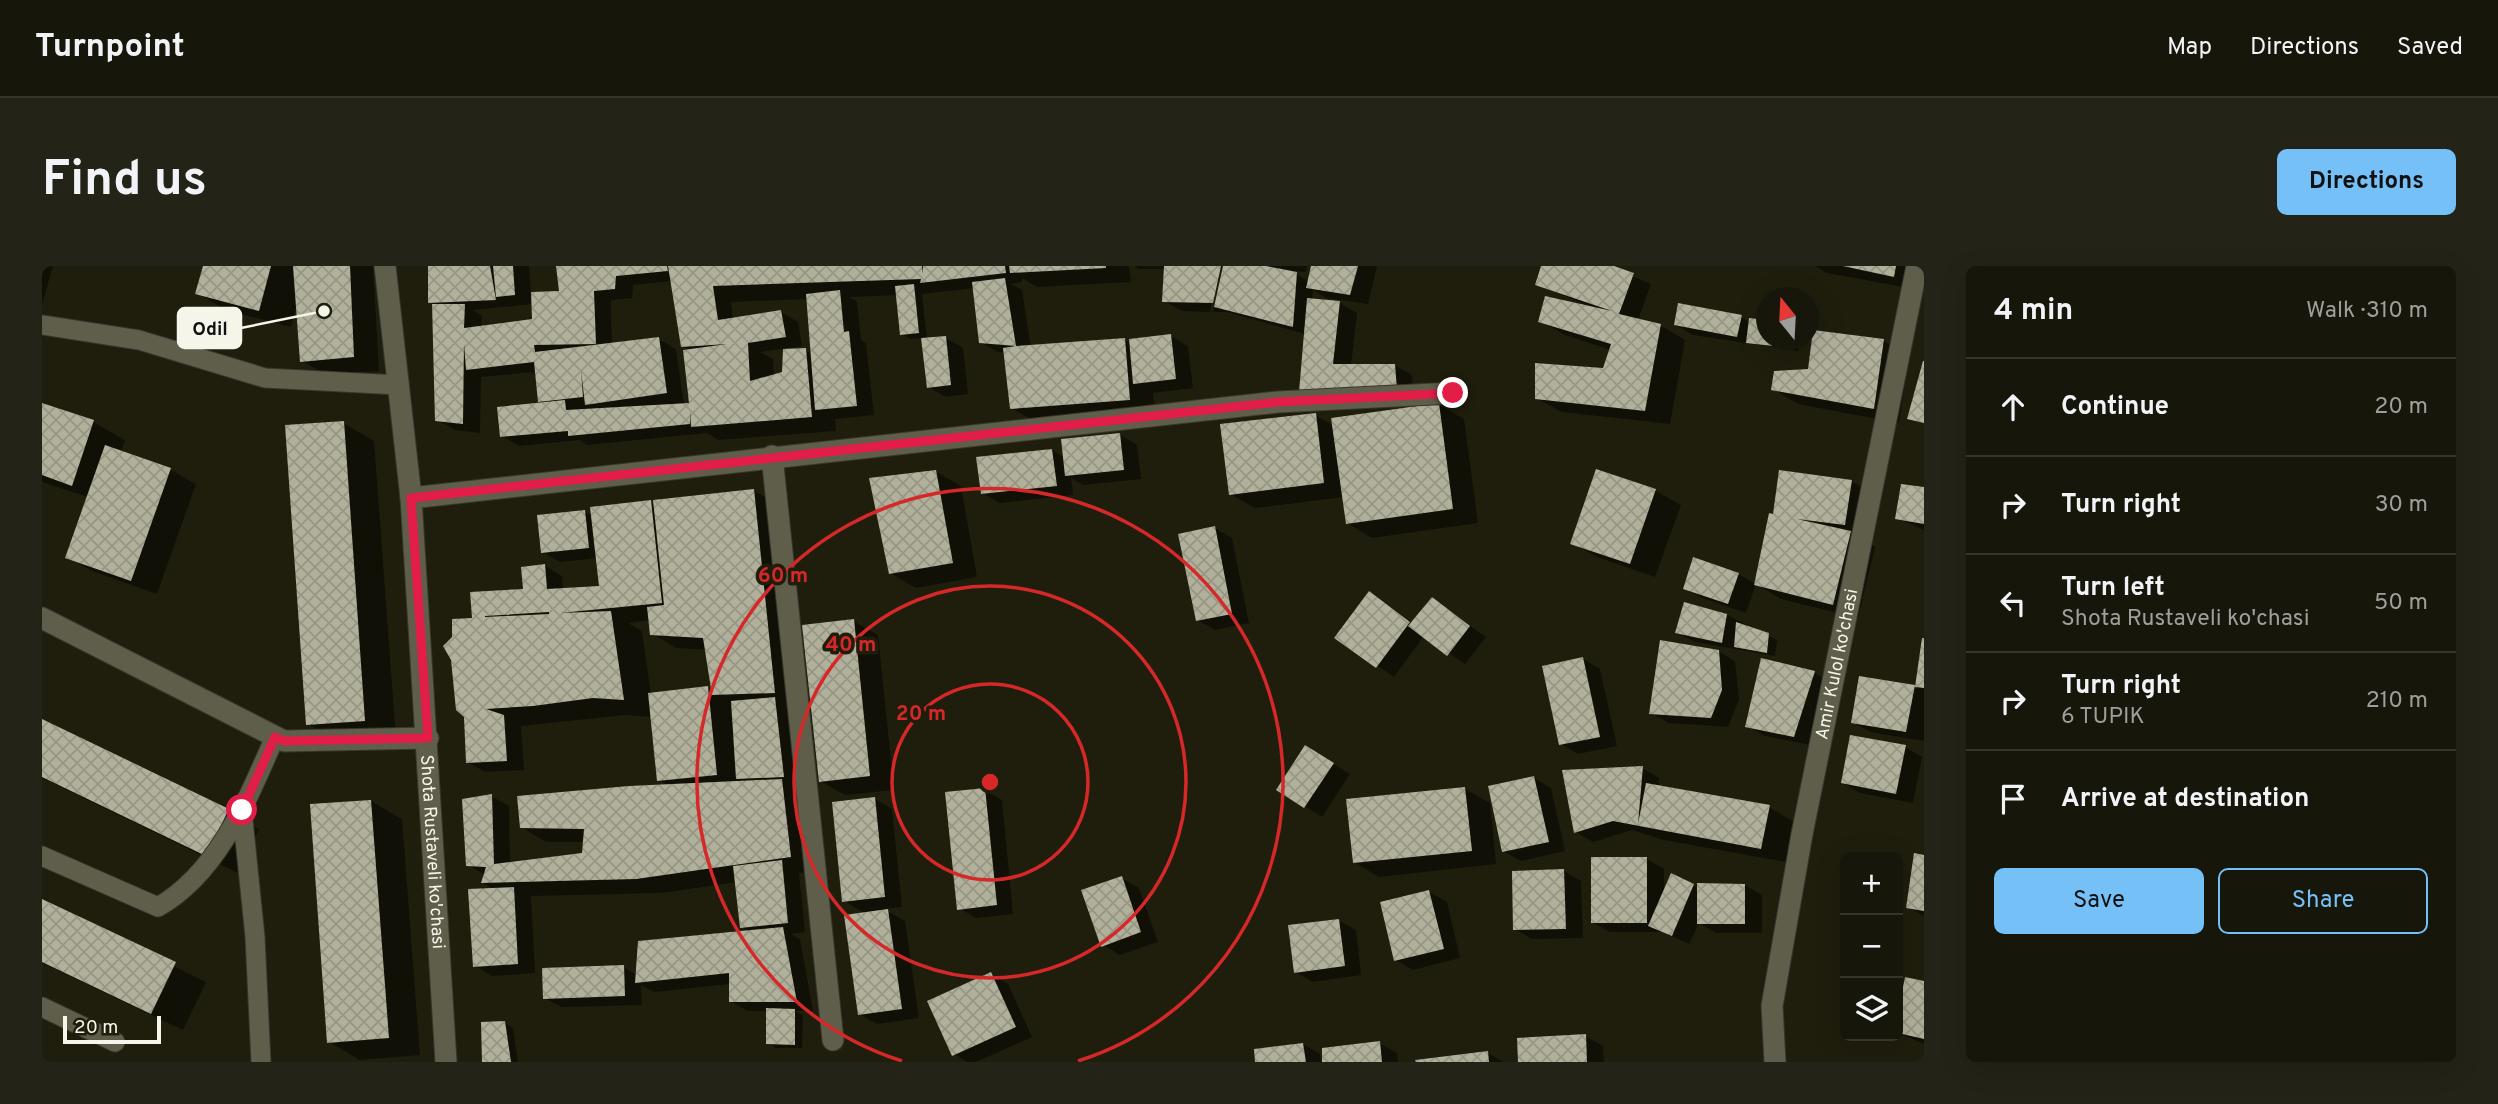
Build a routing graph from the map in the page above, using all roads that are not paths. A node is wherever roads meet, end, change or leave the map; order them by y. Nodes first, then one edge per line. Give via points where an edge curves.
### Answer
1 (385, 266) edge
2 (1917, 266) edge
3 (42, 325) edge
4 (399, 385) junction
5 (1453, 393) dead end
6 (772, 456) junction
7 (411, 498) junction
8 (42, 618) edge
9 (275, 737) junction
10 (428, 738) junction
11 (242, 810) junction
12 (42, 856) edge
13 (42, 1007) edge
14 (833, 1040) dead end
15 (115, 1042) dead end
16 (261, 1062) edge
17 (446, 1062) edge
18 (1775, 1062) edge

1 - 4 street, Shota Rustaveli ko'chasi
2 - 18 street, Amir Kulol ko'chasi via 1802,834 1772,1006
3 - 4 lane via 139,340 265,378
4 - 7 street, Shota Rustaveli ko'chasi
5 - 6 street via 1278,402
6 - 7 street
6 - 14 street
7 - 10 street, Shota Rustaveli ko'chasi
8 - 9 street
9 - 10 street via 284,741
9 - 11 lane
10 - 17 street, Shota Rustaveli ko'chasi
11 - 12 lane via 195,880 158,907
11 - 16 lane
13 - 15 lane

